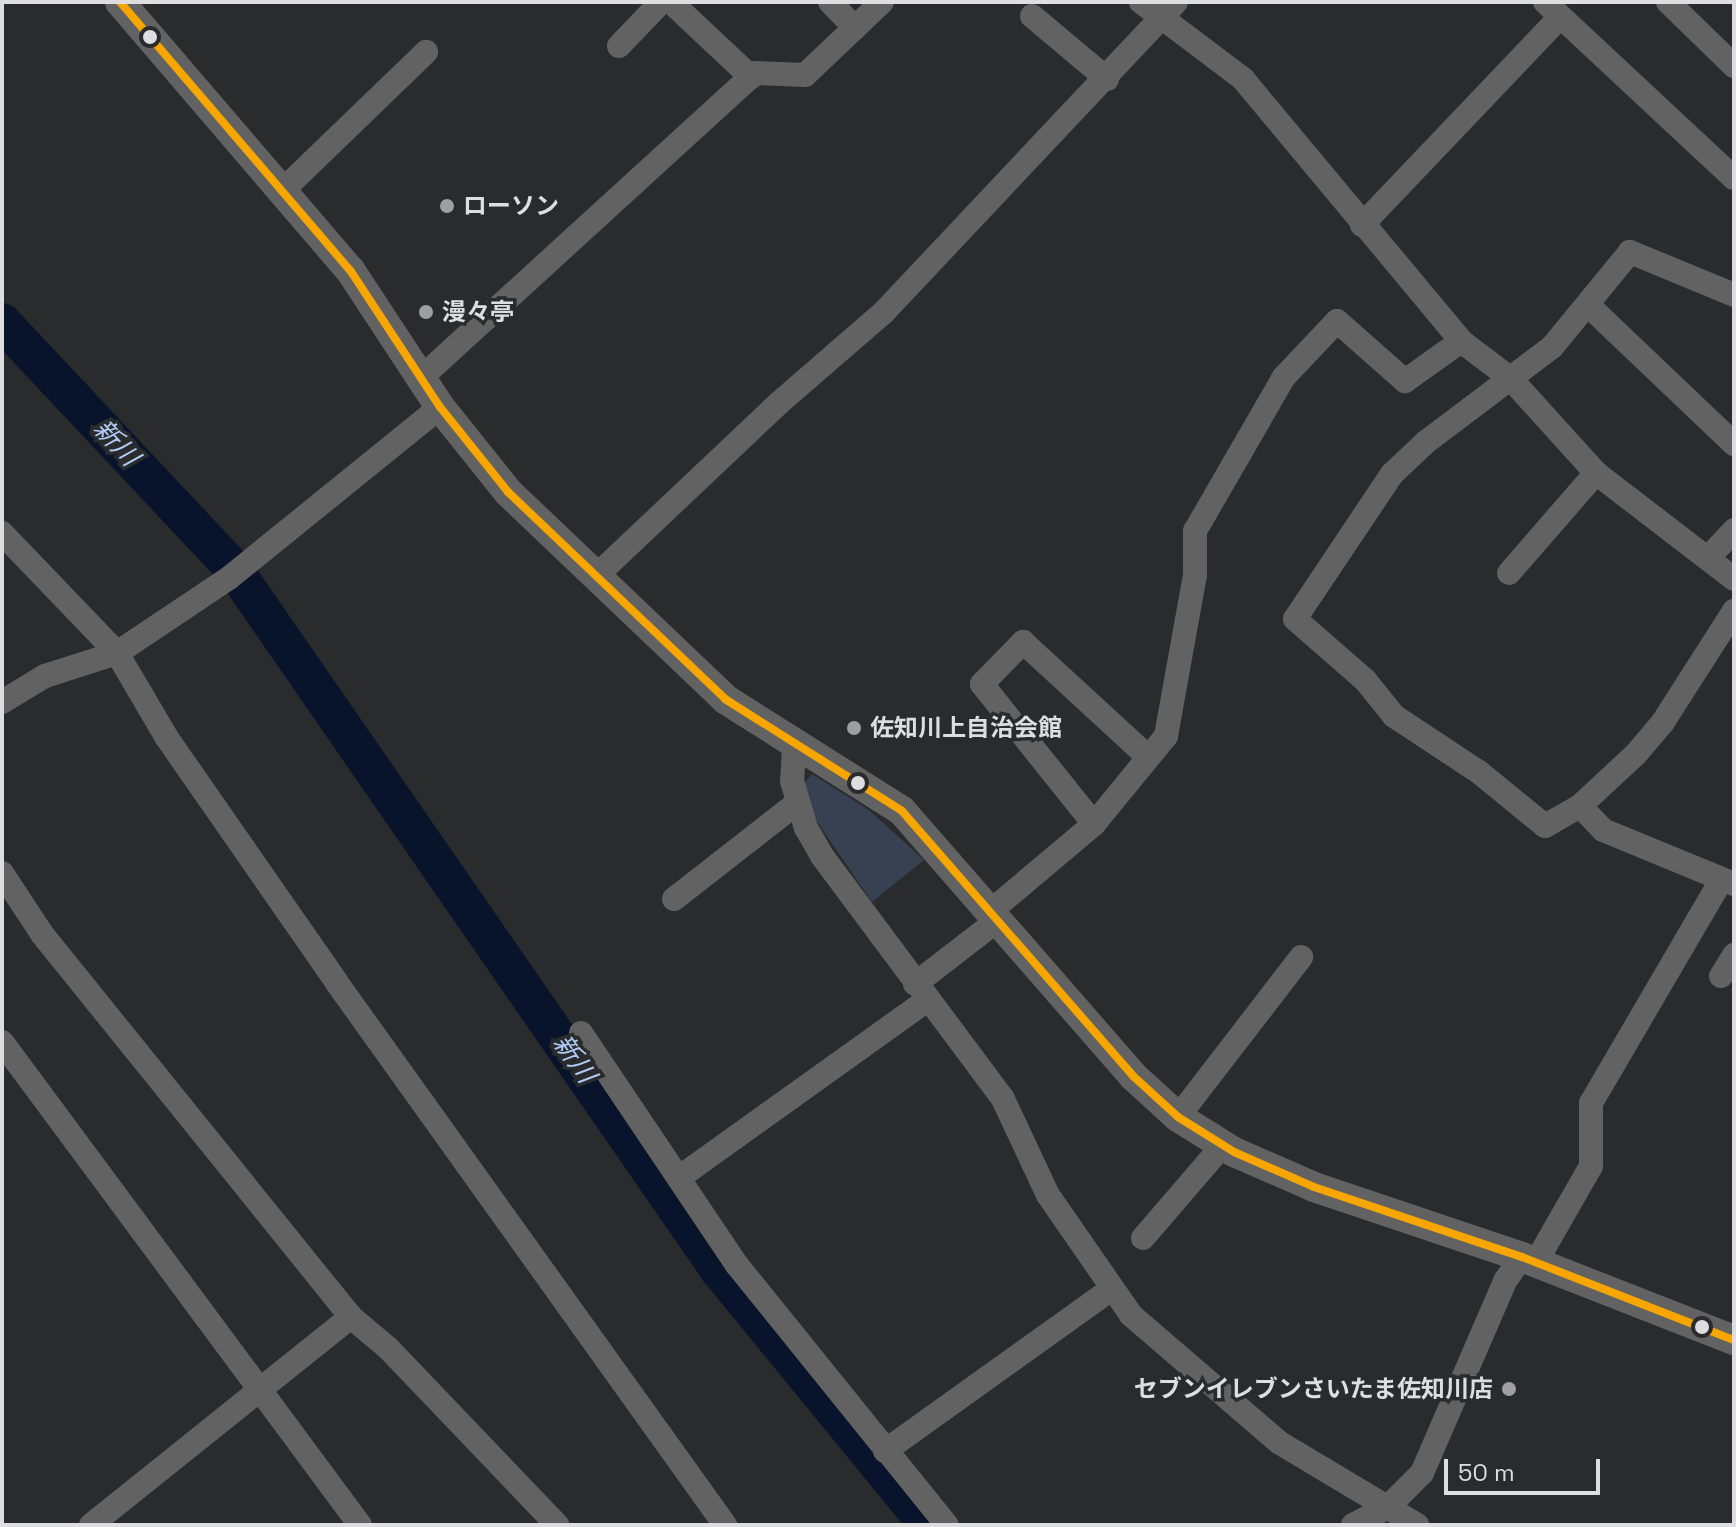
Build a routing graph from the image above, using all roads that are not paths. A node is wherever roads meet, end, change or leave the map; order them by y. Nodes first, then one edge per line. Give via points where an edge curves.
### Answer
1 (120, 2) edge
2 (661, 2) edge
3 (671, 2) edge
4 (830, 2) edge
5 (882, 2) edge
6 (1141, 2) edge
7 (1668, 2) edge
8 (1553, 9) edge
9 (1168, 11) edge
10 (1032, 16) dead end
11 (855, 28) junction
12 (619, 46) dead end
13 (426, 52) dead end
14 (1734, 66) edge
15 (751, 77) junction
16 (1107, 79) junction
17 (1734, 178) edge
18 (283, 190) junction
19 (1362, 225) junction
20 (1734, 295) edge
21 (1588, 305) junction
22 (1461, 341) junction
23 (423, 376) junction
24 (1510, 378) junction
25 (440, 407) junction
26 (1734, 444) edge
27 (1596, 473) junction
28 (1734, 530) edge
29 (2, 533) edge
30 (1709, 557) junction
31 (1509, 573) dead end
32 (595, 577) junction
33 (1734, 579) edge
34 (1734, 611) edge
35 (117, 653) junction
36 (2, 702) edge
37 (794, 747) junction
38 (1148, 757) junction
39 (797, 803) junction
40 (1580, 806) junction
41 (1094, 824) junction
42 (2, 873) edge
43 (1728, 881) edge
44 (674, 899) dead end
45 (996, 914) junction
46 (1301, 957) dead end
47 (921, 992) junction
48 (581, 1033) dead end
49 (2, 1042) edge
50 (1178, 1117) junction
51 (1223, 1145) junction
52 (680, 1177) junction
53 (1143, 1238) dead end
54 (1529, 1260) junction
55 (1111, 1289) junction
56 (351, 1317) junction
57 (1734, 1340) edge
58 (257, 1392) junction
59 (885, 1451) junction
60 (1388, 1507) junction
61 (91, 1525) edge
62 (360, 1525) edge
63 (557, 1525) edge
64 (725, 1525) edge
65 (947, 1525) edge
66 (1353, 1525) edge
67 (1417, 1525) edge

1 - 18 main road
2 - 12 street
3 - 15 street
4 - 11 street
5 - 11 street
6 - 9 street
7 - 14 street
8 - 17 street
8 - 19 street
9 - 16 street
9 - 19 street via 1243,79
10 - 16 street
11 - 15 street via 805,75
13 - 18 street
15 - 23 street
16 - 32 street via 883,313
18 - 23 main road via 357,280
19 - 22 street
20 - 21 street via 1630,252
21 - 24 street via 1552,347
21 - 26 street
22 - 24 street
22 - 38 street via 1405,381 1337,321 1284,377 1195,531 1195,575 1166,736
23 - 25 main road
24 - 27 street
24 - 40 street via 1392,474 1295,619 1365,680 1394,716 1479,772 1545,826
25 - 32 main road via 508,492
25 - 35 street via 229,578
27 - 30 street
27 - 31 street
28 - 30 street
29 - 35 street
30 - 33 street
32 - 37 main road via 725,699
34 - 40 street via 1663,722 1615,778
35 - 36 street via 45,676
35 - 64 street via 167,738 346,995
37 - 39 street
37 - 45 main road via 902,811
38 - 41 street
38 - 41 street via 1023,642 982,684
39 - 44 street
39 - 47 street via 822,856
40 - 43 street via 1603,830
41 - 45 street
42 - 56 street via 42,934
43 - 54 street via 1591,1103 1591,1166
45 - 47 street
45 - 50 main road via 1133,1076
46 - 50 street
47 - 52 street
47 - 55 street via 1003,1099 1042,1185
48 - 52 street
49 - 58 street
50 - 51 main road
51 - 53 street
51 - 54 main road via 1314,1187
52 - 59 street via 737,1265
54 - 57 main road
54 - 60 street via 1505,1281 1422,1473
55 - 59 street
55 - 60 street via 1131,1315 1280,1443
56 - 58 street
56 - 63 street
58 - 61 street
58 - 62 street
59 - 65 street
60 - 66 street
60 - 67 street

